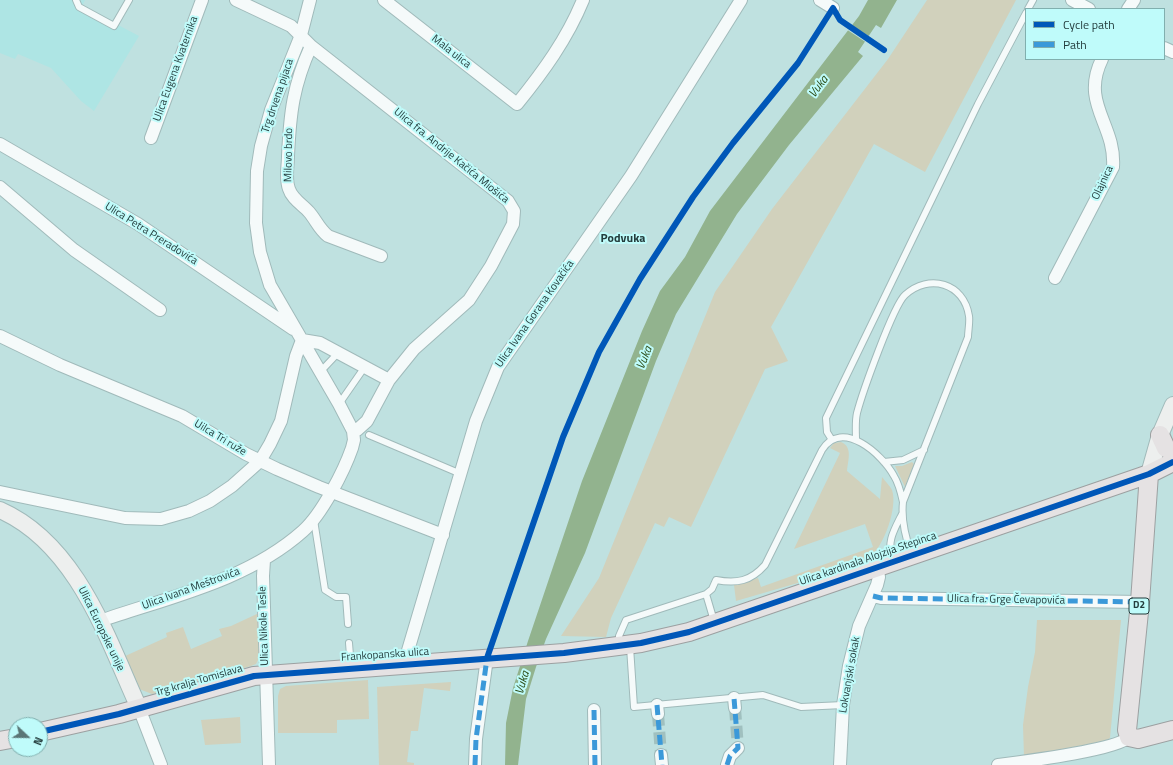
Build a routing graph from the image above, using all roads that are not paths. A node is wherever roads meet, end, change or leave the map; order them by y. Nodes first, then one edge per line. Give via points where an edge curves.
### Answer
1 (76, 0) edge
2 (129, 0) edge
3 (202, 0) edge
4 (236, 0) edge
5 (310, 0) edge
6 (384, 0) edge
7 (583, 0) edge
8 (741, 0) edge
9 (820, 0) edge
10 (1072, 0) edge
11 (398, 4) edge
12 (833, 8) dead end
13 (1087, 8) edge
14 (1025, 15) edge
15 (301, 35) junction
16 (311, 46) junction
17 (1102, 60) edge
18 (151, 138) dead end
19 (0, 144) edge
20 (0, 187) edge
21 (381, 256) dead end
22 (1055, 278) dead end
23 (276, 295) junction
24 (263, 308) junction
25 (160, 310) dead end
26 (0, 336) edge
27 (300, 336) junction
28 (338, 353) junction
29 (364, 368) junction
30 (321, 371) junction
31 (389, 380) junction
32 (339, 404) junction
33 (1173, 405) edge
34 (353, 431) junction
35 (369, 435) dead end
36 (1160, 435) junction
37 (832, 440) junction
38 (856, 440) junction
39 (924, 450) junction
40 (1173, 452) edge
41 (260, 461) junction
42 (884, 462) junction
43 (1173, 462) edge
44 (461, 474) junction
45 (1149, 474) junction
46 (331, 491) junction
47 (0, 492) edge
48 (903, 502) junction
49 (0, 510) edge
50 (902, 514) junction
51 (314, 519) junction
52 (443, 535) junction
53 (912, 555) junction
54 (264, 560) junction
55 (885, 564) junction
56 (706, 594) junction
57 (873, 596) junction
58 (1140, 602) junction
59 (100, 621) junction
60 (714, 622) junction
61 (348, 624) dead end
62 (349, 643) dead end
63 (624, 646) junction
64 (505, 657) joint
65 (487, 658) junction
66 (404, 664) junction
67 (351, 668) junction
68 (266, 674) junction
69 (843, 705) junction
70 (139, 708) junction
71 (594, 710) dead end
72 (48, 730) edge
73 (1173, 730) edge
74 (1129, 737) junction
75 (738, 748) tunnel mouth
76 (161, 765) edge
77 (269, 765) edge
78 (475, 765) edge
79 (595, 765) edge
80 (727, 765) edge
81 (840, 765) edge
82 (998, 765) edge

1 - 2 lane via 79,7 114,26
3 - 18 street, Ulica Eugena Kvaternika
4 - 15 street via 291,26
5 - 15 street, Trg drvena pijaca
6 - 11 street, Mala ulica
7 - 11 street, Mala ulica via 573,25 557,51 517,104
8 - 44 street, Ulica Ivana Gorana Kovačića via 631,176 498,367 476,421
9 - 12 street
10 - 13 street
14 - 37 lane via 975,111 826,418 827,432
15 - 16 street
15 - 23 street, Trg drvena pijaca via 271,110 257,171 259,245 266,274
16 - 21 street, Milovo brdo via 303,64 290,113 288,188 328,236
16 - 31 street, Ulica fra. Andrije Kačića Miošića via 508,201 514,211 513,224 469,300 414,350
17 - 22 street, Olajnica via 1094,82 1094,95 1111,140 1113,166
19 - 24 street, Ulica Petra Preradovića via 138,224
20 - 25 street via 74,250
23 - 24 street via 271,303
23 - 27 street, Trg drvena pijaca
24 - 27 street, Ulica Petra Preradovića
26 - 41 street, Uilca Tri ruže via 60,365 182,416
27 - 28 street
27 - 30 street, Trg drvena pijaca
27 - 41 street via 281,421
28 - 29 street
28 - 30 lane
29 - 31 street
29 - 32 lane
30 - 32 street, Trg drvena pijaca
31 - 34 street via 367,421
32 - 34 street, Trg drvena pijaca
33 - 36 main road
34 - 46 street, Ulica Ivana Meštrovića via 354,440 348,458
35 - 44 lane
36 - 40 main road via 1166,448
36 - 45 main road
37 - 38 lane via 846,437
37 - 56 lane via 822,450 765,565 749,578 732,583 716,580
38 - 39 lane via 857,415 861,399 894,313 904,296 919,286 934,282 958,292 969,317 968,337
38 - 42 lane
39 - 42 lane via 902,460
39 - 48 lane
41 - 46 street, Uilca Tri ruže
41 - 47 street via 232,486 210,501 161,519 125,518
42 - 48 lane via 901,490
43 - 45 main road, Ulica kardinala Alojzija Stepinca
44 - 52 street, Ulica Ivana Gorana Kovačića
45 - 53 main road, Ulica kardinala Alojzija Stepinca
45 - 58 main road, D2
46 - 51 street, Ulica Ivana Meštrovića
46 - 52 street, Uilca Tri ruže
48 - 50 lane
49 - 59 main road, Ulica Europske unije via 22,522 55,551
50 - 53 lane
50 - 55 lane via 890,539
51 - 54 street, Ulica Ivana Meštrovića via 304,530
51 - 61 lane via 325,590 336,597 346,597
52 - 66 street, Ulica Ivana Gorana Kovačića
53 - 55 main road, Ulica kardinala Alojzija Stepinca
54 - 59 street, Ulica Ivana Meštrovića via 228,577
54 - 68 street, Ulica Nikole Tesle via 262,576
55 - 57 street, Lokvanjski sokak
55 - 60 main road, Ulica kardinala Alojzija Stepinca
56 - 60 lane
56 - 63 lane via 626,620 619,636
57 - 58 street, Ulica fra. Grge Čevapovića
57 - 69 street, Lokvanjski sokak via 859,626 852,650
58 - 74 main road, D2 via 1127,725
59 - 70 main road, Ulica Europske unije
60 - 63 main road, Ulica kardinala Alojzija Stepinca via 663,639
62 - 67 lane
63 - 64 main road, Ulica kardinala Alojzija Stepinca
63 - 69 lane via 634,707 657,710 734,703 763,695 801,707
64 - 65 main road, Frankopanska ulica
65 - 66 main road, Frankopanska ulica
65 - 78 street
66 - 67 main road, Frankopanska ulica
67 - 68 main road, Frankopanska ulica
68 - 70 main road, Trg kralja Tomislava
68 - 77 street, Ulica Nikole Tesle
69 - 81 street, Lokvanjski sokak
70 - 72 main road, Trg kralja Tomislava
70 - 76 street
71 - 79 street
73 - 74 main road via 1138,739
74 - 82 street via 1119,744
75 - 80 street via 730,756

